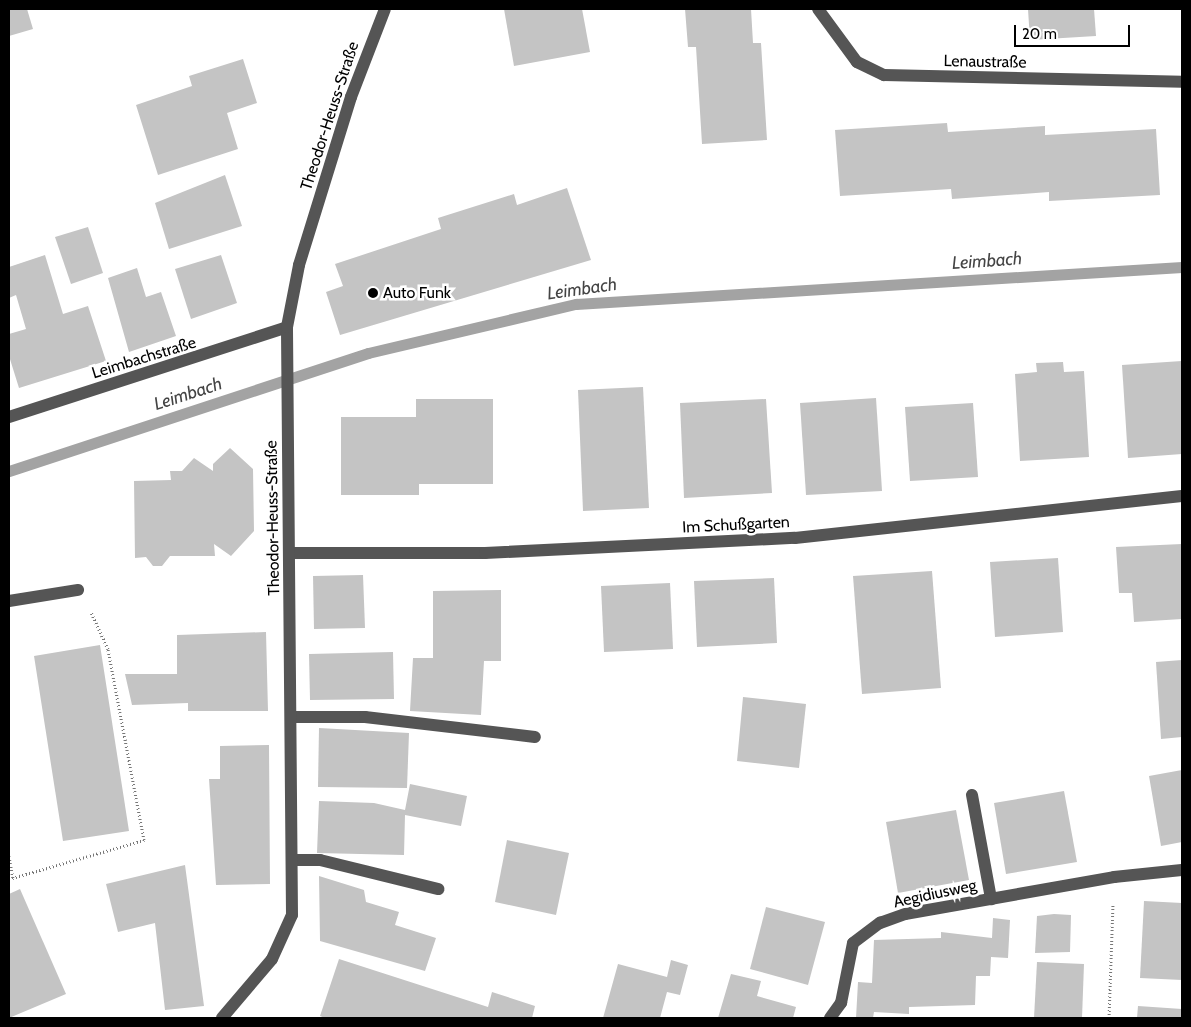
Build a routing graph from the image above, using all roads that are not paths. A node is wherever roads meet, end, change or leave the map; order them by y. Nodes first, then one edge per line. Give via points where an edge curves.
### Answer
1 (385, 9) edge
2 (818, 9) edge
3 (1182, 82) edge
4 (287, 327) junction
5 (9, 417) edge
6 (1182, 496) edge
7 (289, 553) junction
8 (78, 590) dead end
9 (9, 601) edge
10 (292, 717) junction
11 (535, 737) dead end
12 (972, 795) dead end
13 (294, 860) junction
14 (1182, 870) edge
15 (438, 889) dead end
16 (991, 899) junction
17 (222, 1018) edge
18 (830, 1018) edge

1 - 4 street, Theodor-Heuss-Straße via 351,97 300,265
2 - 3 street, Lenaustraße via 857,62 884,75
4 - 5 street, Leimbachstraße
4 - 7 street, Theodor-Heuss-Straße
6 - 7 street, Im Schußgarten via 796,538 485,553
7 - 10 street, Theodor-Heuss-Straße
8 - 9 street
10 - 11 street via 365,717
10 - 13 street, Theodor-Heuss-Straße
12 - 16 street, Aegidiusweg
13 - 15 street via 320,860
13 - 17 street, Theodor-Heuss-Straße via 292,915 284,940
14 - 16 street, Aegidiusweg via 1114,877
16 - 18 street, Aegidiusweg via 905,914 864,931 853,943 847,960 841,1003

